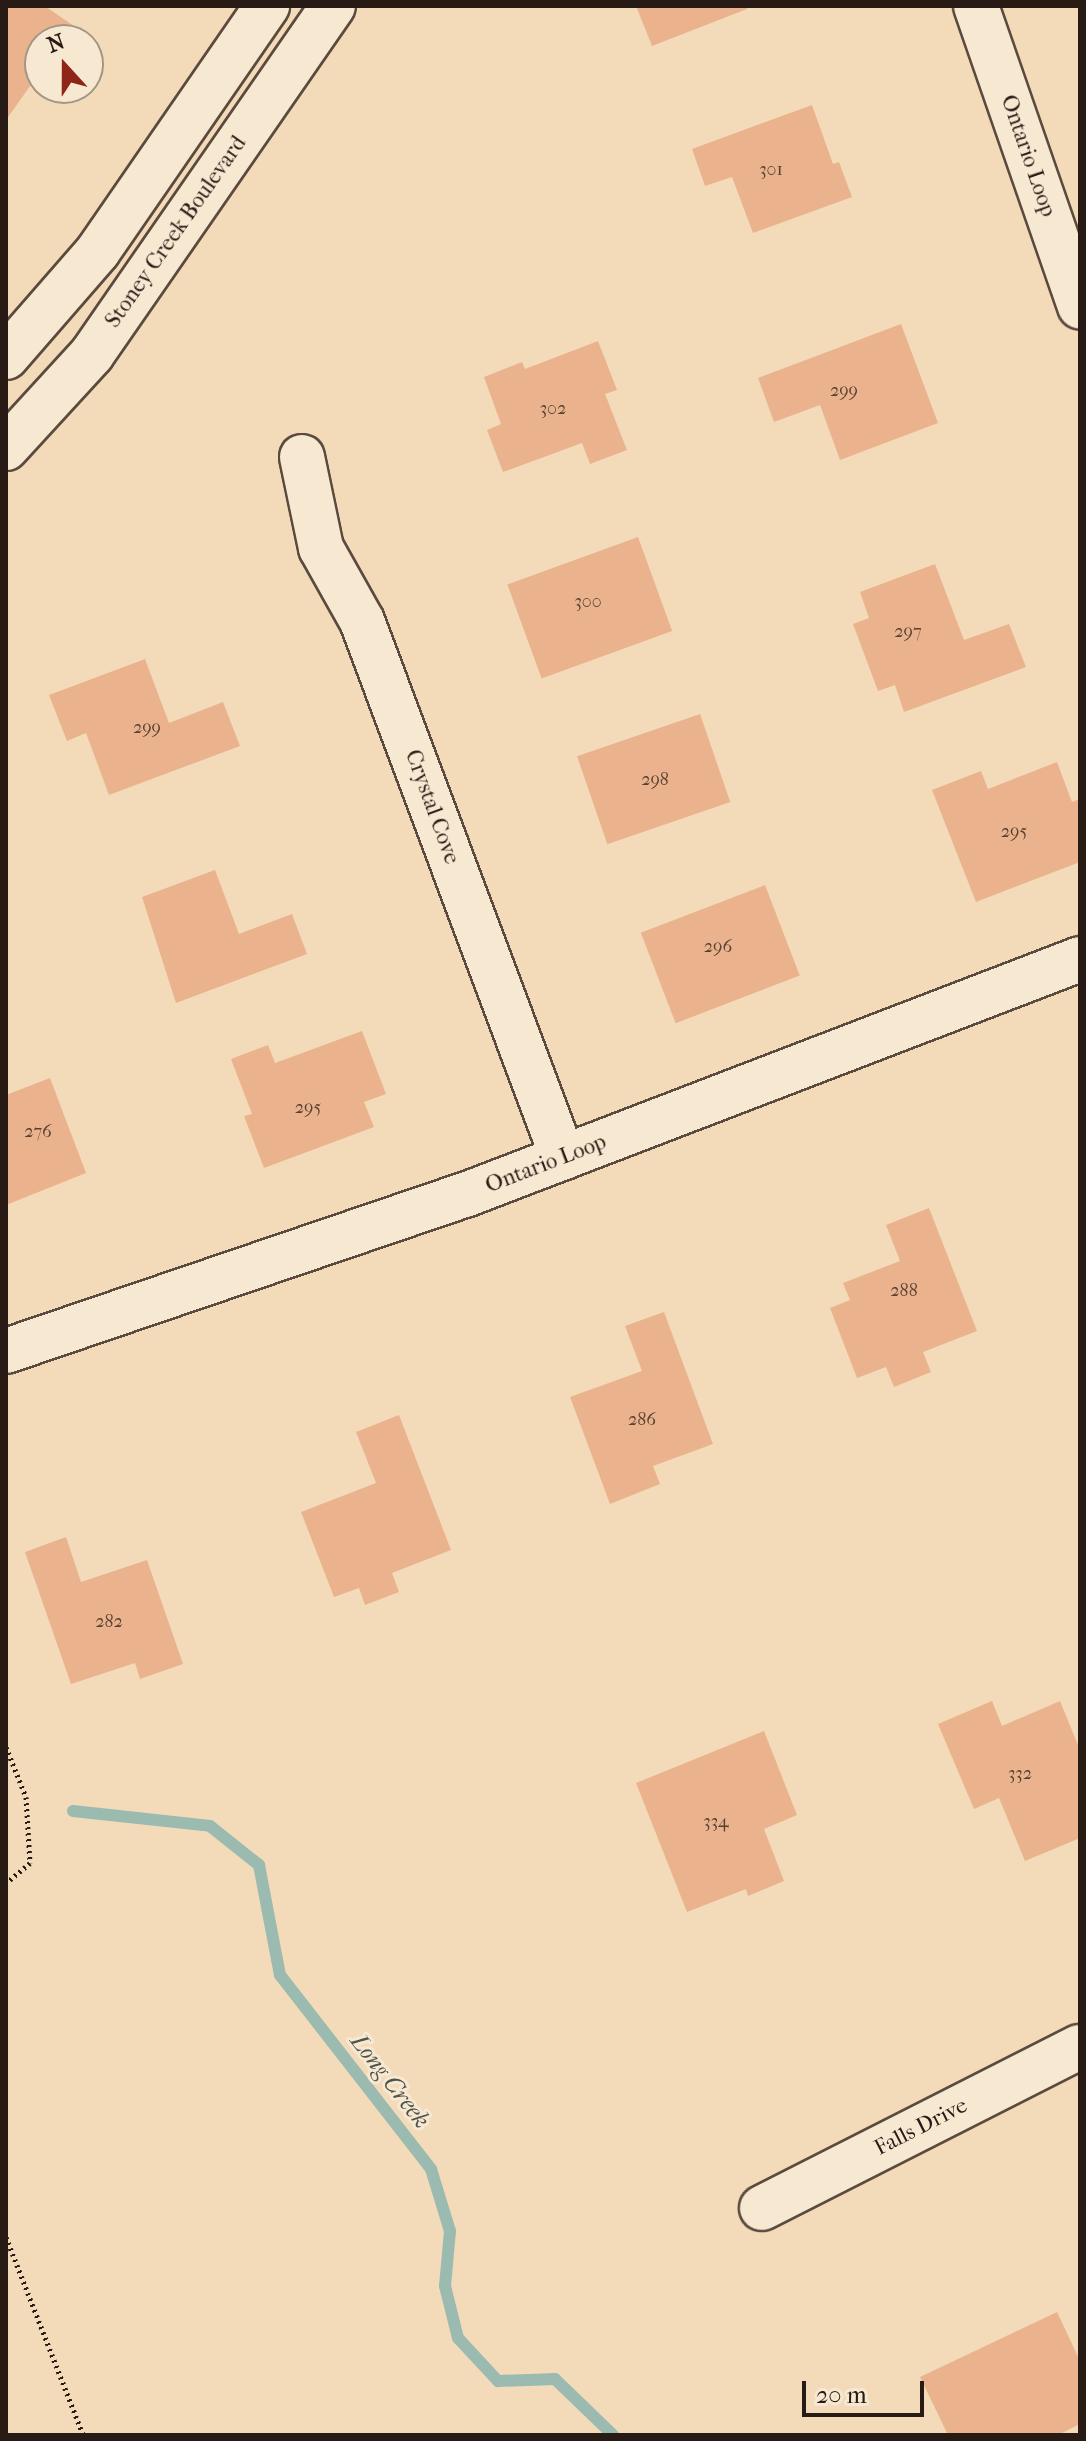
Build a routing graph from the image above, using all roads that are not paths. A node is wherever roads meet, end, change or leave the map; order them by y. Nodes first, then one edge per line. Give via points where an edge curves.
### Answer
1 (267, 6) edge
2 (333, 6) edge
3 (976, 6) edge
4 (1080, 306) edge
5 (6, 357) edge
6 (6, 448) edge
7 (302, 457) dead end
8 (1080, 959) edge
9 (563, 1158) junction
10 (6, 1351) edge
11 (1080, 2047) edge
12 (762, 2208) dead end

1 - 5 street via 98,251
2 - 6 street, Stoney Creek Boulevard via 92,354
3 - 4 street, Ontario Loop
7 - 9 street, Crystal Cove via 321,548 362,621
8 - 9 street, Ontario Loop
9 - 10 street, Ontario Loop
11 - 12 street, Falls Drive

